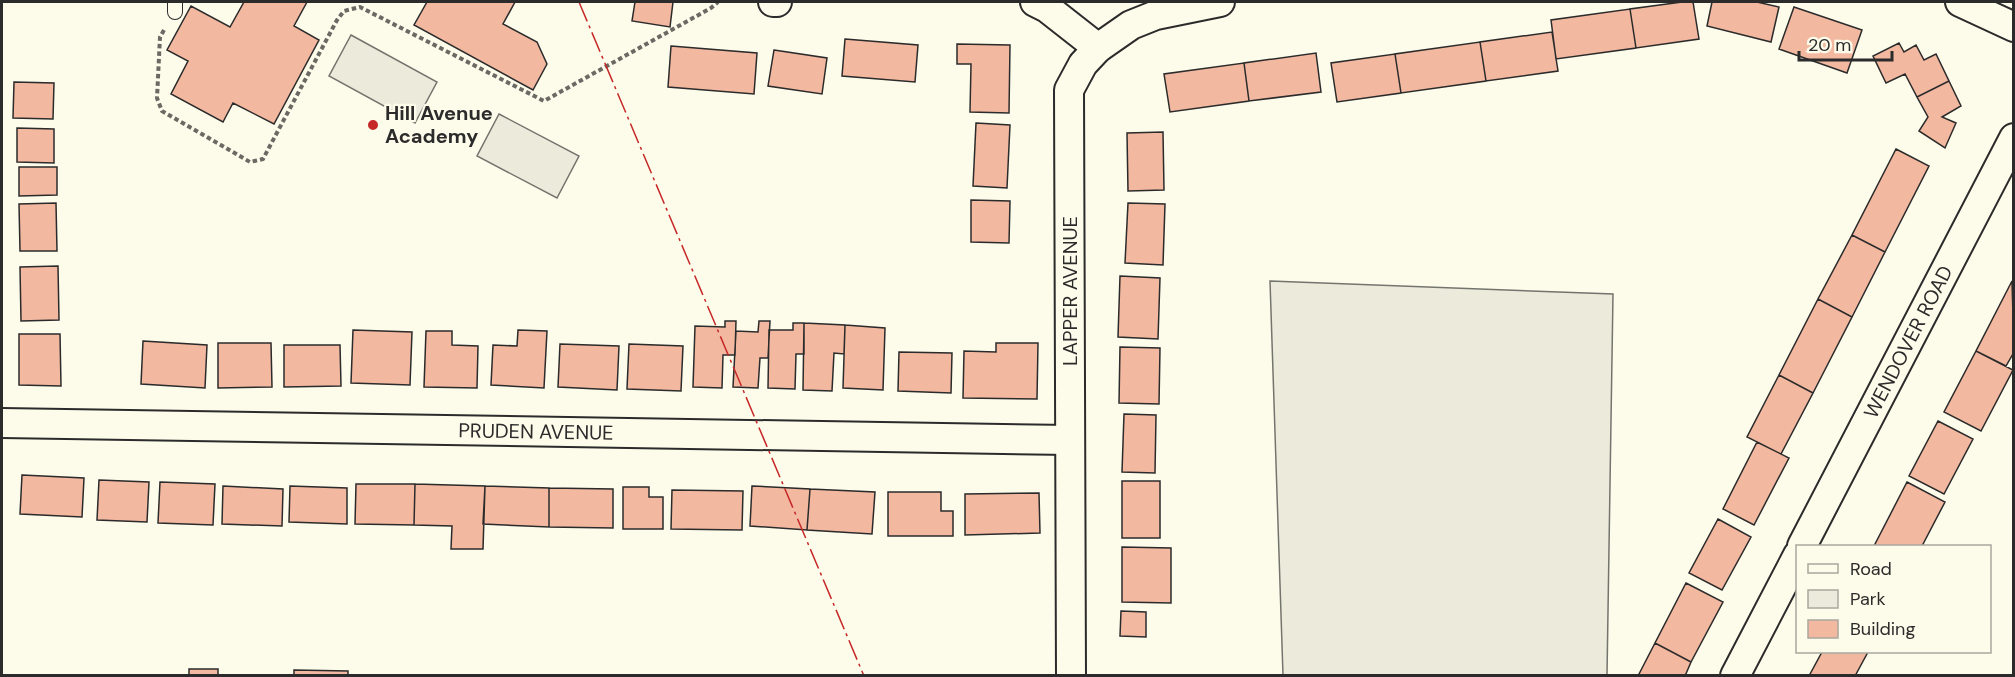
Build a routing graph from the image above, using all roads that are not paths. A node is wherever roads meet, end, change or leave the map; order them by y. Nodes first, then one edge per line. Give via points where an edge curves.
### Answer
1 (1035, 2) edge
2 (1220, 2) edge
3 (1960, 2) edge
4 (2013, 27) edge
5 (1098, 48) junction
6 (2013, 138) edge
7 (2, 423) edge
8 (1070, 440) junction
9 (1803, 545) edge
10 (1796, 557) edge
11 (1071, 675) edge
12 (1735, 675) edge

1 - 5 street
2 - 5 street, LAPPER AVENUE via 1156,15 1131,25
3 - 4 street
5 - 8 street, LAPPER AVENUE via 1083,64 1069,90
6 - 9 street, WENDOVER ROAD
7 - 8 street, PRUDEN AVENUE
8 - 11 street, LAPPER AVENUE
10 - 12 street

